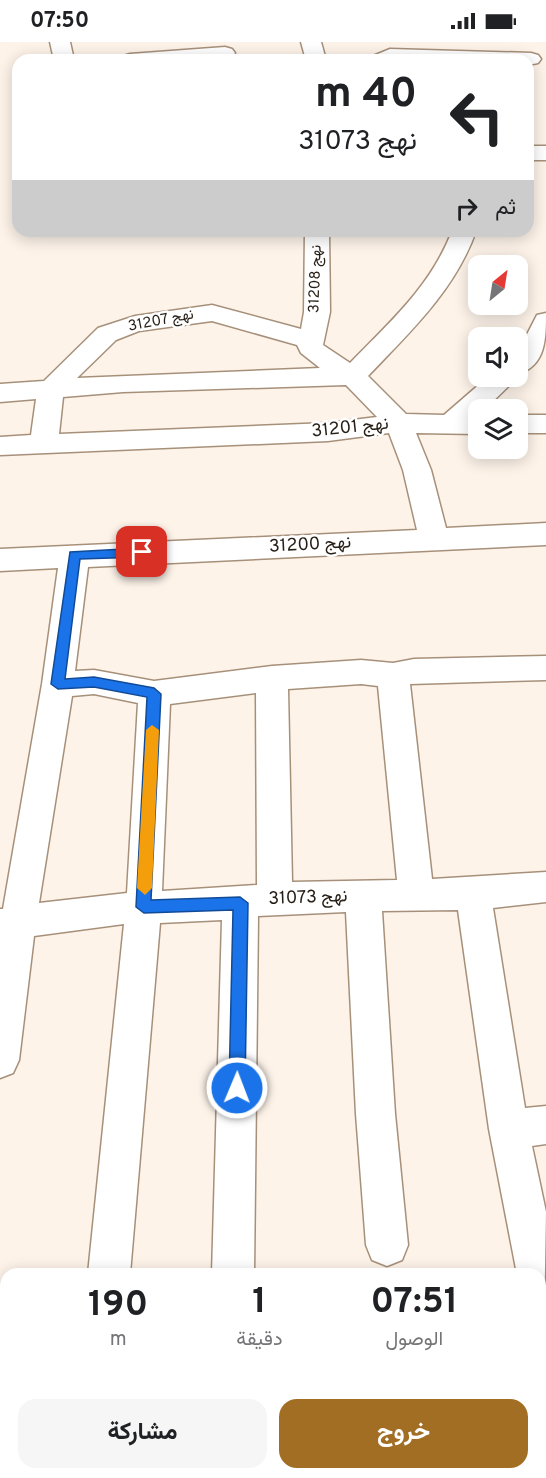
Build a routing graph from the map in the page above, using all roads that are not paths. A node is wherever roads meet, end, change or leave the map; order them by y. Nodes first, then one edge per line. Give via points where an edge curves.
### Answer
1 (224, 52) edge
2 (200, 54) edge
3 (317, 237) edge
4 (461, 237) edge
5 (546, 321) edge
6 (309, 340) junction
7 (528, 357) edge
8 (353, 376) junction
9 (493, 387) edge
10 (51, 389) junction
11 (0, 393) edge
12 (399, 423) junction
13 (451, 424) junction
14 (468, 424) edge
15 (528, 424) edge
16 (546, 424) edge
17 (45, 444) junction
18 (0, 446) edge
19 (546, 534) edge
20 (434, 539) junction
21 (75, 555) junction
22 (0, 560) edge
23 (546, 668) edge
24 (393, 675) junction
25 (272, 678) junction
26 (58, 684) junction
27 (154, 694) junction
28 (546, 886) edge
29 (416, 894) junction
30 (473, 894) junction
31 (363, 896) junction
32 (258, 900) junction
33 (144, 907) junction
34 (9, 924) edge
35 (0, 1060) edge
36 (528, 1127) edge
37 (387, 1245) dead end
38 (110, 1268) edge
39 (233, 1268) edge
40 (541, 1268) edge

1 - 2 street
3 - 6 street, نهج 31208 via 316,312
4 - 8 street via 447,270
5 - 7 street
6 - 8 street via 310,347 324,359
6 - 10 street, نهج 31207 via 212,313 135,324 107,334
8 - 10 street
8 - 12 street
9 - 13 street
10 - 11 street
10 - 17 street
12 - 13 street
12 - 17 street, نهج 31201 via 328,432
12 - 20 street, نهج 31201 via 417,470
13 - 14 street
15 - 16 street
17 - 18 street, نهج 31201
19 - 20 street, نهج 31200
20 - 21 street, نهج 31200
21 - 22 street, نهج 31200
21 - 26 street
23 - 24 street via 414,671
24 - 25 street via 361,672
24 - 29 street
25 - 27 street
25 - 32 street
26 - 27 street via 94,682
26 - 34 street
27 - 33 street
28 - 30 street, نهج 31073
29 - 30 street, نهج 31073
29 - 31 street, نهج 31073
30 - 36 street
31 - 32 street, نهج 31073
31 - 37 street via 376,1157
32 - 33 street, نهج 31073
32 - 39 street
33 - 34 street, نهج 31073
33 - 38 street
34 - 35 street
36 - 40 street

